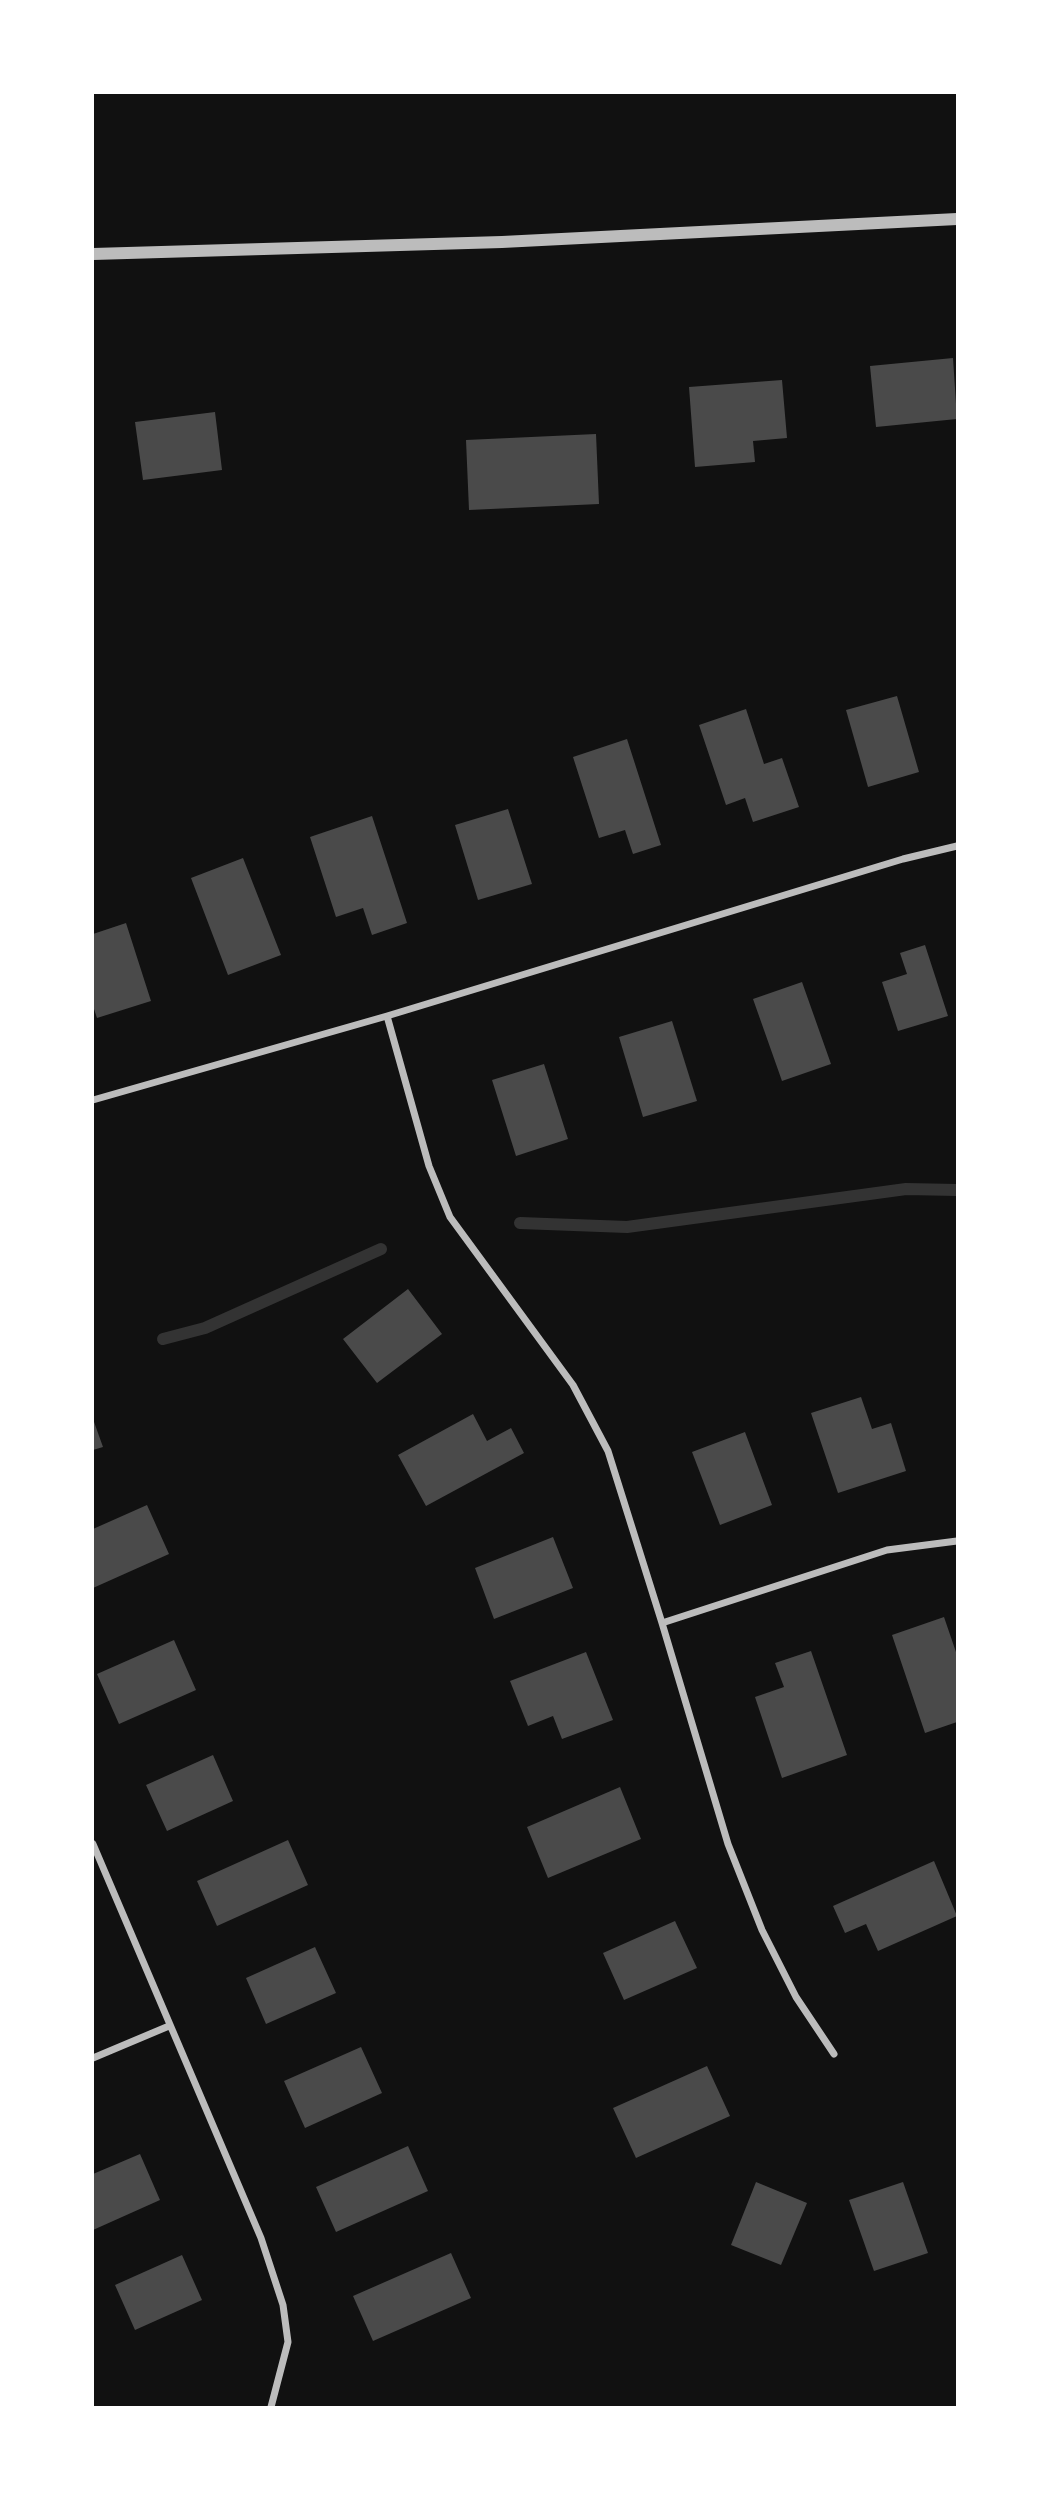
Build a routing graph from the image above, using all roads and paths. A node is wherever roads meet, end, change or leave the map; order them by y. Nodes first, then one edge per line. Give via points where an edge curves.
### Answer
1 (957, 219) edge
2 (93, 254) edge
3 (957, 846) edge
4 (387, 1016) junction
5 (93, 1100) edge
6 (957, 1541) edge
7 (662, 1623) junction
8 (93, 1844) edge
9 (169, 2026) junction
10 (834, 2053) dead end
11 (93, 2058) edge
12 (271, 2407) edge

1 - 2 street via 502,242
3 - 4 street
4 - 5 street
4 - 7 street via 429,1166 450,1217 573,1385 608,1451
6 - 7 street via 887,1550
7 - 10 street via 728,1844 762,1930 796,1997
8 - 9 street
9 - 11 street
9 - 12 street via 261,2238 284,2305 288,2342

